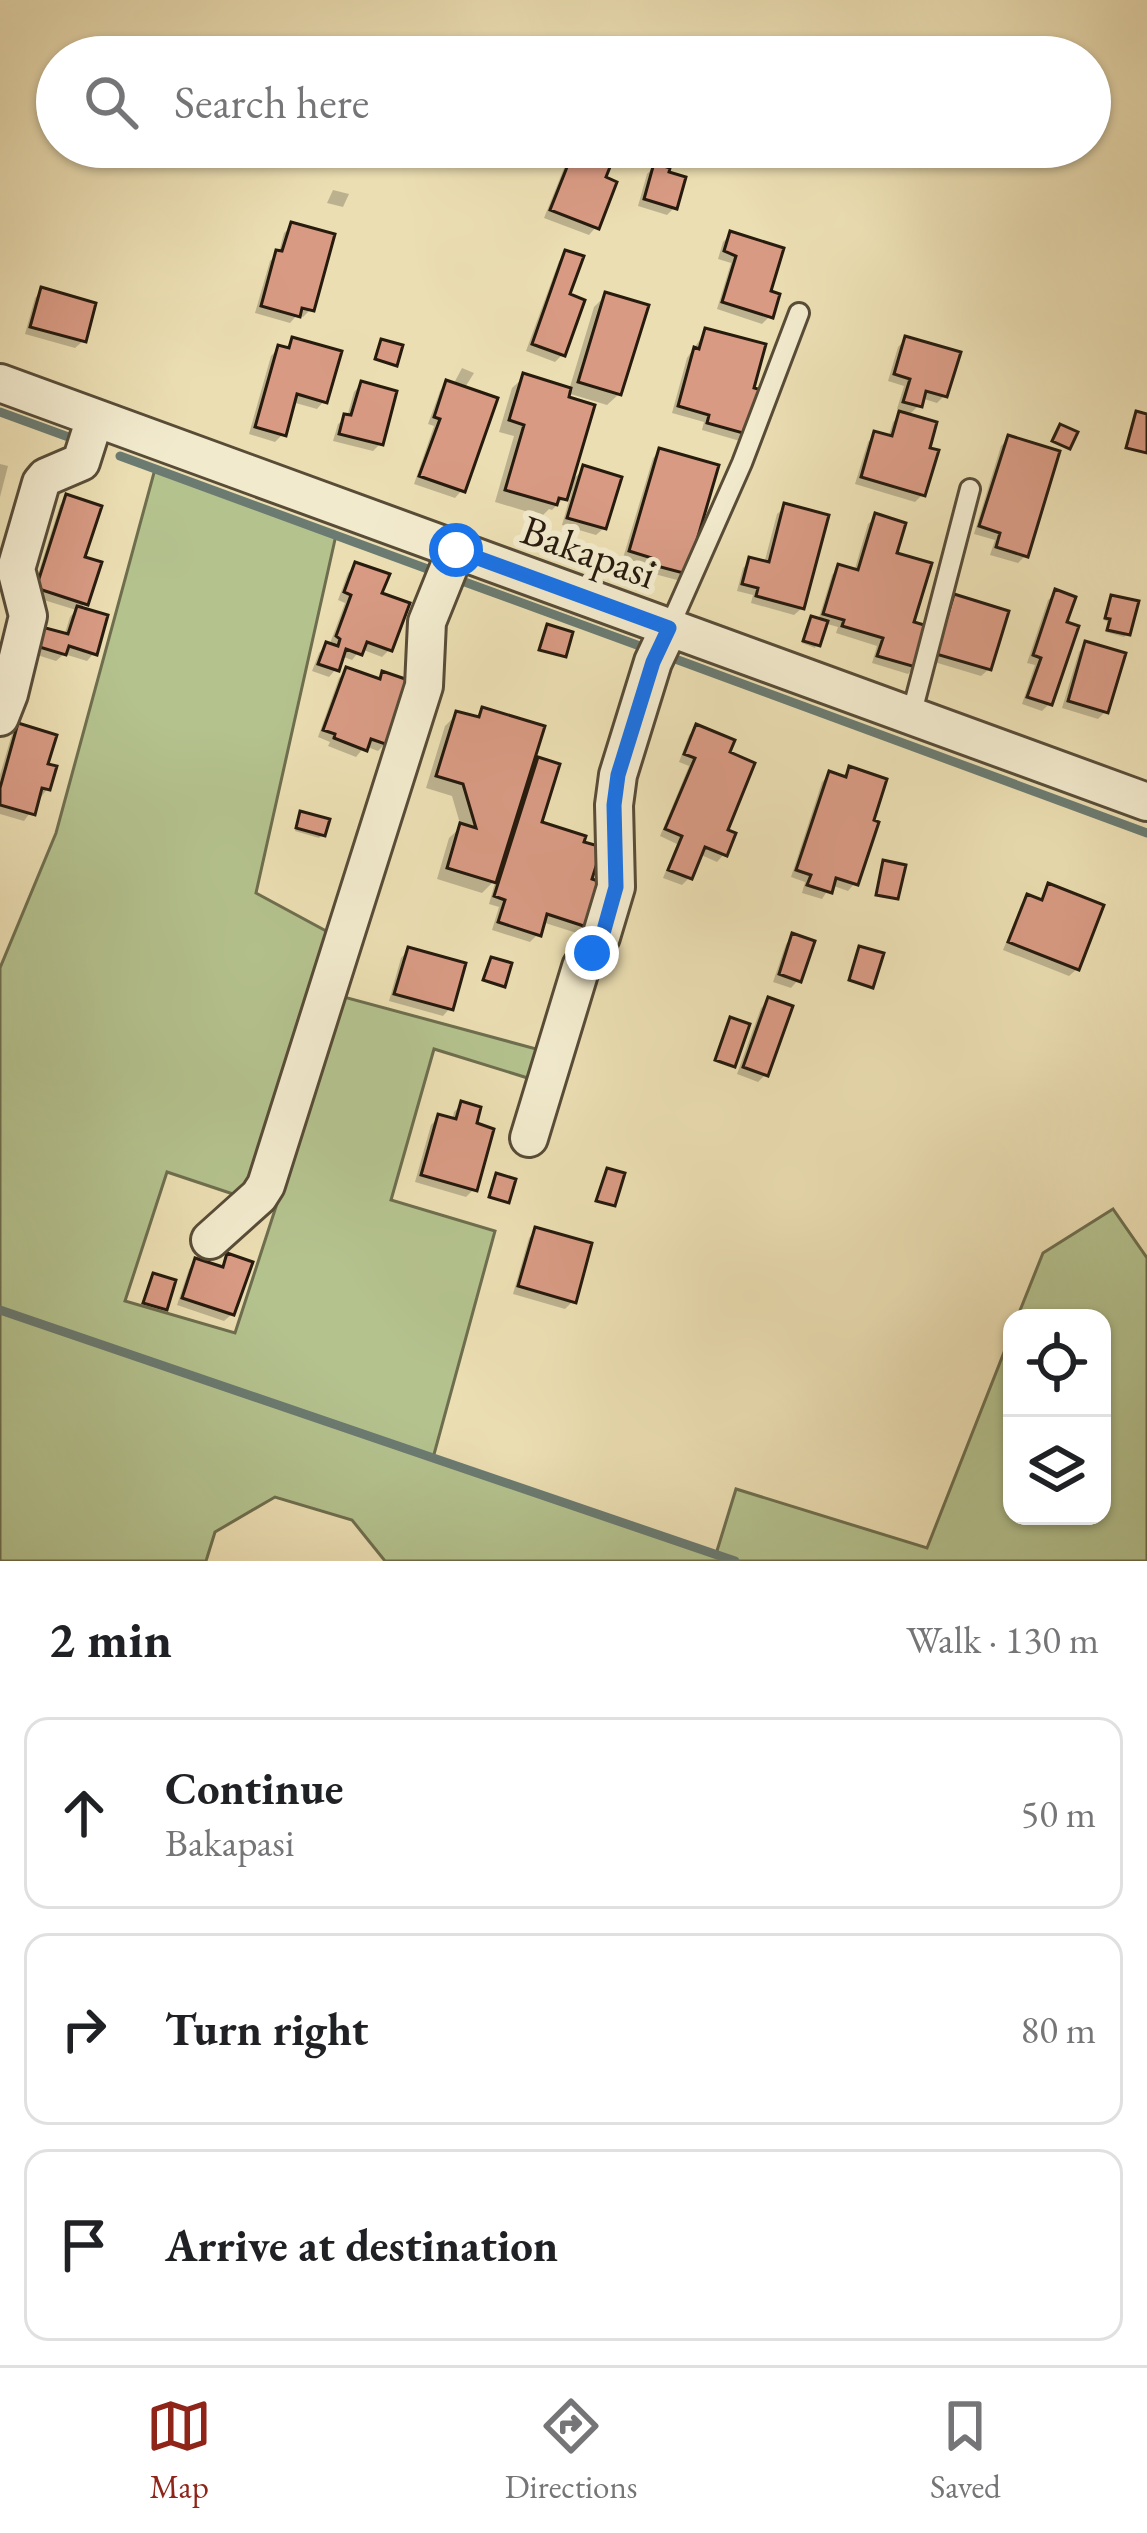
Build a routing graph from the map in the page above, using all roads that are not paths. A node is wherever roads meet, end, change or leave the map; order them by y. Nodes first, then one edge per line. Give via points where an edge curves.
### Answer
1 (799, 313) dead end
2 (0, 383) edge
3 (95, 418) junction
4 (970, 489) dead end
5 (456, 550) junction
6 (669, 628) junction
7 (911, 716) junction
8 (0, 718) edge
9 (1147, 802) edge
10 (529, 1138) dead end
11 (210, 1240) dead end

1 - 6 lane
2 - 3 street, Bakapasi
3 - 5 street, Bakapasi
3 - 8 street via 81,462 41,483 16,569 28,616
4 - 7 lane
5 - 6 street, Bakapasi
5 - 11 street via 427,622 424,686 266,1185
6 - 7 street, Bakapasi
6 - 10 street via 618,775 616,887 602,937 581,967
7 - 9 street, Bakapasi

